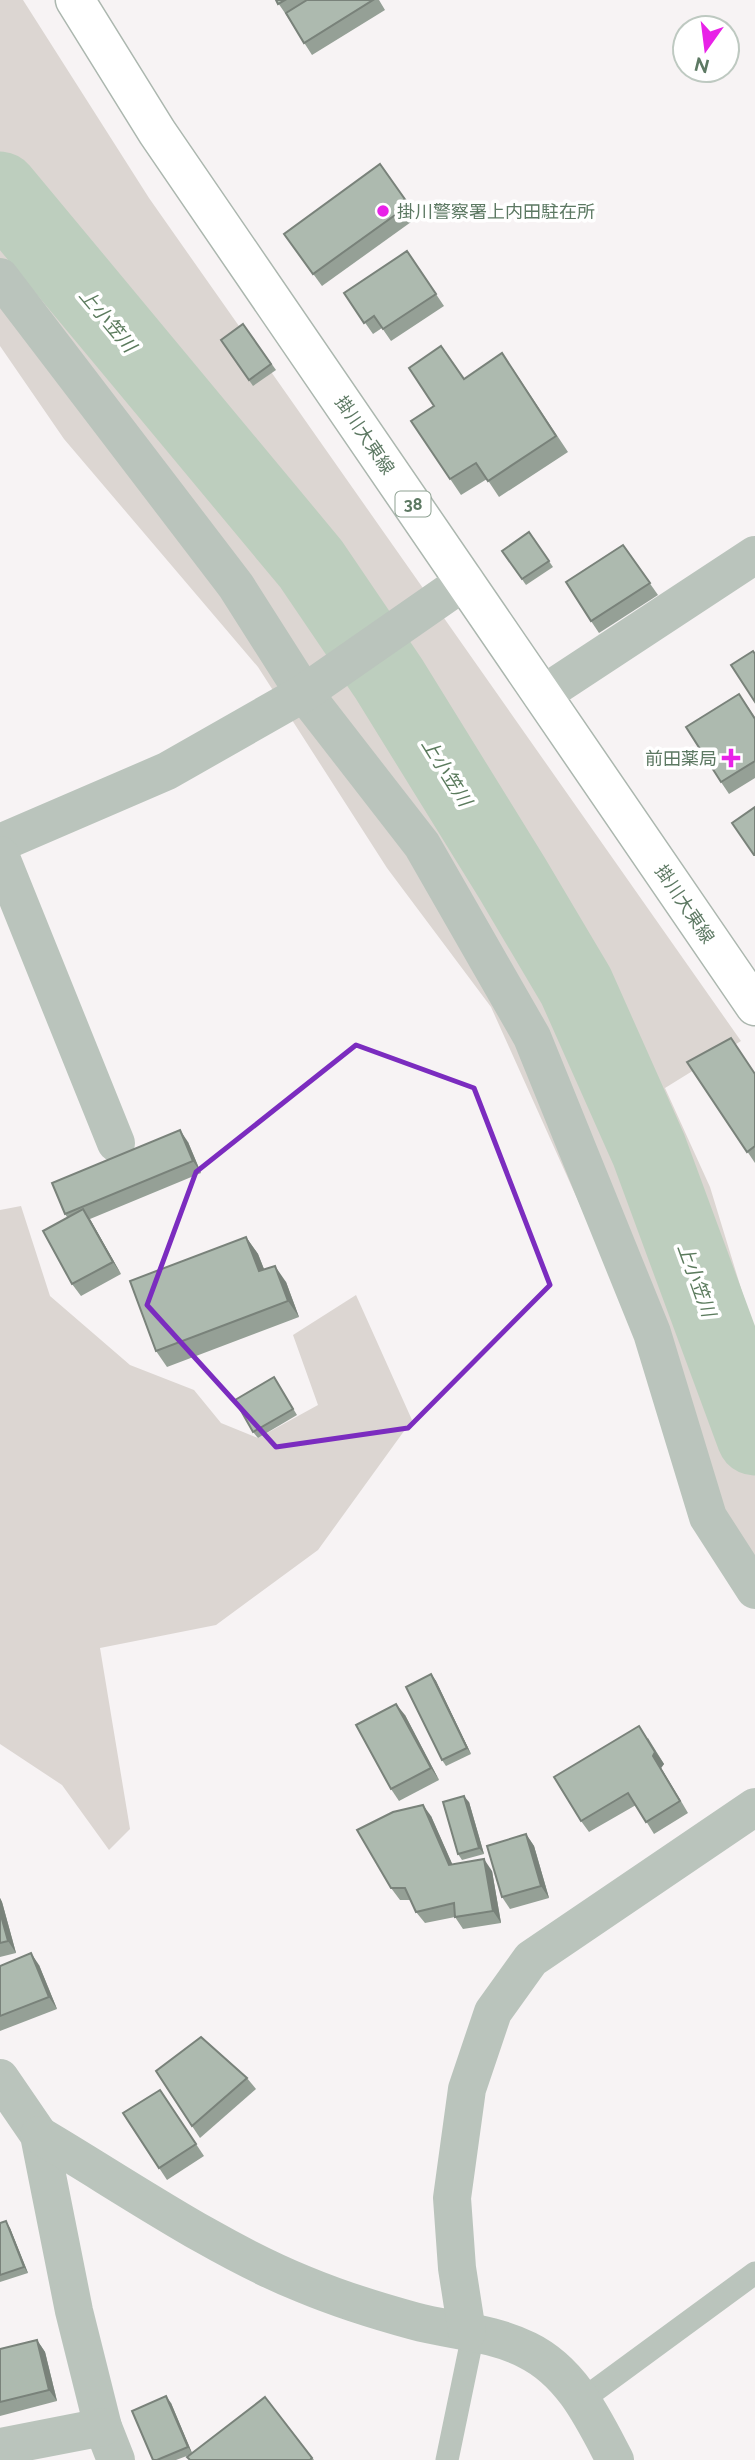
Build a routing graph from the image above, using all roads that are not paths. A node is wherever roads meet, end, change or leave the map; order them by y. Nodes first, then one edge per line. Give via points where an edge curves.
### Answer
1 (75, 0) edge
2 (0, 277) edge
3 (755, 555) edge
4 (465, 581) junction
5 (310, 689) junction
6 (542, 695) junction
7 (0, 844) edge
8 (0, 855) edge
9 (755, 1006) edge
10 (116, 1143) dead end
11 (755, 1590) edge
12 (755, 1807) edge
13 (0, 2078) edge
14 (39, 2135) junction
15 (755, 2273) edge
16 (467, 2332) junction
17 (583, 2400) junction
18 (109, 2443) edge
19 (0, 2448) edge
20 (447, 2460) edge
21 (615, 2460) edge

1 - 4 main road, 掛川大東線 / 38 via 157,132
2 - 5 street
3 - 6 street
4 - 5 street
4 - 6 main road, 掛川大東線 / 38
5 - 7 street via 167,771
5 - 11 street via 422,845 532,1037 652,1333 708,1517
6 - 9 main road, 掛川大東線 / 38
8 - 10 street
12 - 16 street via 531,1959 493,2011 467,2090 452,2198
13 - 14 street
14 - 16 street via 259,2265 349,2301
14 - 18 street via 74,2311
15 - 17 lane
16 - 17 street via 528,2350 555,2368
16 - 20 lane via 470,2349
17 - 21 street
18 - 19 street

